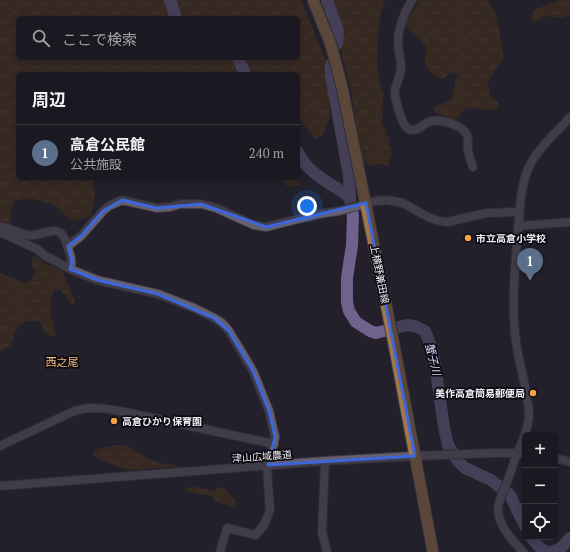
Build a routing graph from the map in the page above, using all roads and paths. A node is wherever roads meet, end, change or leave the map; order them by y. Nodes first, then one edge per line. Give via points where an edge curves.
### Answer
1 (313, 0) edge
2 (412, 0) edge
3 (570, 117) edge
4 (473, 167) dead end
5 (361, 205) junction
6 (520, 212) junction
7 (570, 222) edge
8 (518, 226) junction
9 (0, 227) edge
10 (0, 232) edge
11 (68, 246) junction
12 (70, 269) junction
13 (274, 444) junction
14 (0, 446) edge
15 (521, 453) edge
16 (415, 456) junction
17 (558, 459) edge
18 (325, 461) junction
19 (570, 462) edge
20 (268, 465) junction
21 (0, 486) edge
22 (220, 552) edge
23 (327, 552) edge
24 (433, 552) edge
25 (522, 552) edge

1 - 5 main road, 上横野兼田線 via 338,68
2 - 4 street via 398,34 401,74 394,92 404,126 410,130 417,130 434,121 456,126 467,135
3 - 6 street via 531,164 524,184
5 - 6 street via 387,200 396,201 439,221 447,222 487,212
5 - 11 street via 266,227 254,225 201,204 156,208 122,200 103,211 81,236
5 - 16 main road, 上横野兼田線 via 391,329
6 - 8 street
7 - 8 street
8 - 15 street via 513,313 529,417
9 - 11 street via 34,235 60,232
10 - 12 street via 37,249
11 - 12 street via 72,261
12 - 13 street via 97,280 158,294 194,308 222,323 253,371 269,411 275,437
13 - 14 street via 96,408 72,412
13 - 20 street
15 - 16 street, 津山広域農道
15 - 25 street via 498,508 505,531
16 - 18 street, 津山広域農道
16 - 24 main road, 上横野兼田線
17 - 19 street
18 - 20 street, 津山広域農道
18 - 23 street via 322,532
20 - 21 street, 津山広域農道
20 - 22 street via 270,510 264,525 256,535 227,528

